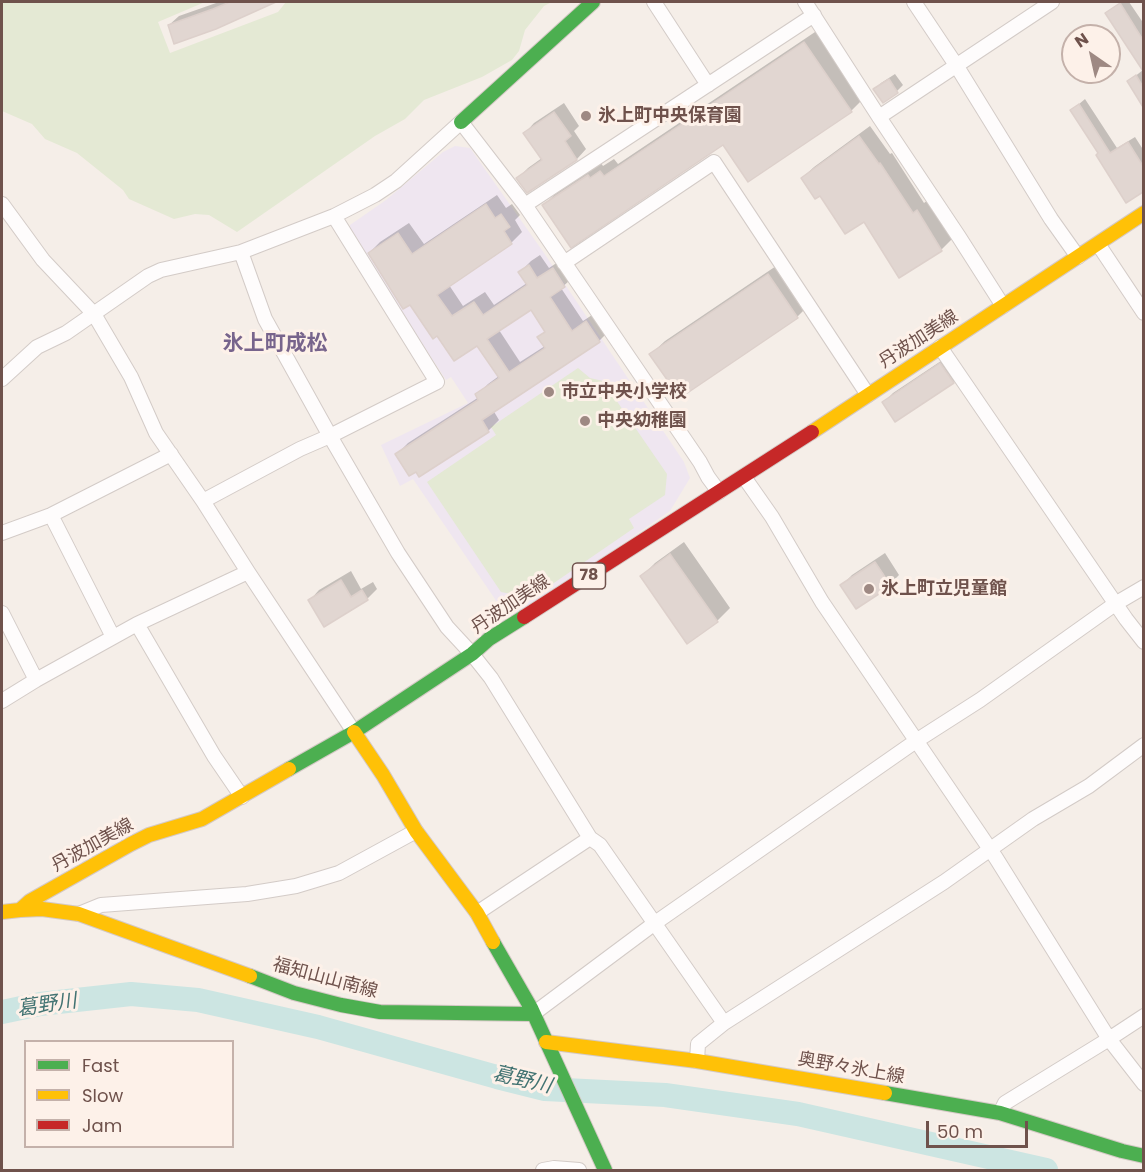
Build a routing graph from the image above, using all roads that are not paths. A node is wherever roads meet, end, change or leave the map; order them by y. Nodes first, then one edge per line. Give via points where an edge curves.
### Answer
1 (593, 2) edge
2 (654, 2) edge
3 (805, 2) edge
4 (914, 2) edge
5 (1052, 2) edge
6 (814, 15) junction
7 (956, 65) junction
8 (708, 85) junction
9 (879, 117) junction
10 (461, 122) junction
11 (2, 204) edge
12 (525, 205) junction
13 (1143, 213) edge
14 (334, 216) junction
15 (1098, 244) junction
16 (241, 252) junction
17 (1078, 257) junction
18 (564, 263) junction
19 (1004, 306) junction
20 (1143, 313) edge
21 (94, 314) junction
22 (940, 347) junction
23 (2, 379) edge
24 (868, 395) junction
25 (330, 436) junction
26 (171, 454) junction
27 (744, 477) junction
28 (719, 492) junction
29 (203, 501) junction
30 (51, 515) junction
31 (2, 533) edge
32 (248, 572) junction
33 (1143, 587) edge
34 (1115, 604) junction
35 (2, 613) edge
36 (137, 624) junction
37 (113, 637) junction
38 (1143, 642) edge
39 (472, 654) junction
40 (36, 680) junction
41 (2, 701) edge
42 (354, 732) junction
43 (916, 741) junction
44 (1143, 745) edge
45 (242, 797) junction
46 (416, 831) junction
47 (590, 838) junction
48 (990, 849) junction
49 (68, 880) junction
50 (20, 910) junction
51 (2, 912) edge
52 (75, 913) junction
53 (477, 913) junction
54 (655, 923) junction
55 (532, 1014) junction
56 (1143, 1017) edge
57 (724, 1023) junction
58 (1109, 1040) junction
59 (548, 1045) junction
60 (697, 1061) junction
61 (1143, 1084) edge
62 (1000, 1113) junction
63 (1143, 1156) edge
64 (604, 1168) edge
65 (543, 1170) edge
66 (579, 1170) edge

1 - 10 main road
2 - 8 street
3 - 6 street
4 - 7 street
5 - 7 street
6 - 8 street
6 - 9 street
7 - 9 street
7 - 17 street
8 - 12 street
9 - 19 street
10 - 12 street
10 - 14 street via 396,181
11 - 21 street via 43,260
12 - 18 street
13 - 15 main road, 丹波加美線 / 78
14 - 16 street
14 - 25 street via 437,381
15 - 17 main road, 丹波加美線 / 78
15 - 20 street
16 - 21 street via 161,270
16 - 25 street via 265,320
17 - 19 main road, 丹波加美線 / 78
18 - 24 street via 714,162
18 - 28 street
19 - 22 main road, 丹波加美線 / 78
21 - 23 street via 37,347
21 - 26 street via 131,377 156,433
22 - 24 main road, 丹波加美線 / 78
22 - 34 street
24 - 27 main road, 丹波加美線 / 78
25 - 29 street
25 - 39 street via 398,553 447,627
26 - 29 street
26 - 30 street
27 - 28 main road, 丹波加美線 / 78
27 - 43 street
28 - 39 main road, 丹波加美線 / 78 via 489,639
29 - 32 street
30 - 31 street
30 - 37 street
32 - 36 street
32 - 42 street
33 - 34 street
34 - 38 street
34 - 43 street
35 - 40 street
36 - 37 street
36 - 45 street
37 - 40 street
39 - 42 main road, 丹波加美線 / 78
39 - 47 street via 491,678
40 - 41 street
42 - 45 main road, 丹波加美線 / 78
42 - 46 main road
43 - 48 street
43 - 54 street
44 - 48 street via 1089,786
45 - 49 main road, 丹波加美線 / 78 via 201,819 140,839
46 - 52 street via 339,873 296,886 247,894 101,905
46 - 53 main road
47 - 53 street
47 - 54 street via 600,844
48 - 57 street
48 - 58 street
49 - 50 main road, 丹波加美線 / 78
49 - 52 main road via 61,896
50 - 51 main road, 丹波加美線 / 78
50 - 52 main road, 福知山山南線
52 - 55 main road, 福知山山南線 via 294,993 341,1005 380,1012
53 - 55 main road
54 - 55 street
54 - 57 street
55 - 59 main road
56 - 58 street
57 - 60 street via 698,1044
58 - 61 street
58 - 62 street via 1005,1102
59 - 60 main road, 奥野々氷上線
59 - 64 main road
60 - 62 main road, 奥野々氷上線
62 - 63 main road, 奥野々氷上線
65 - 66 street

